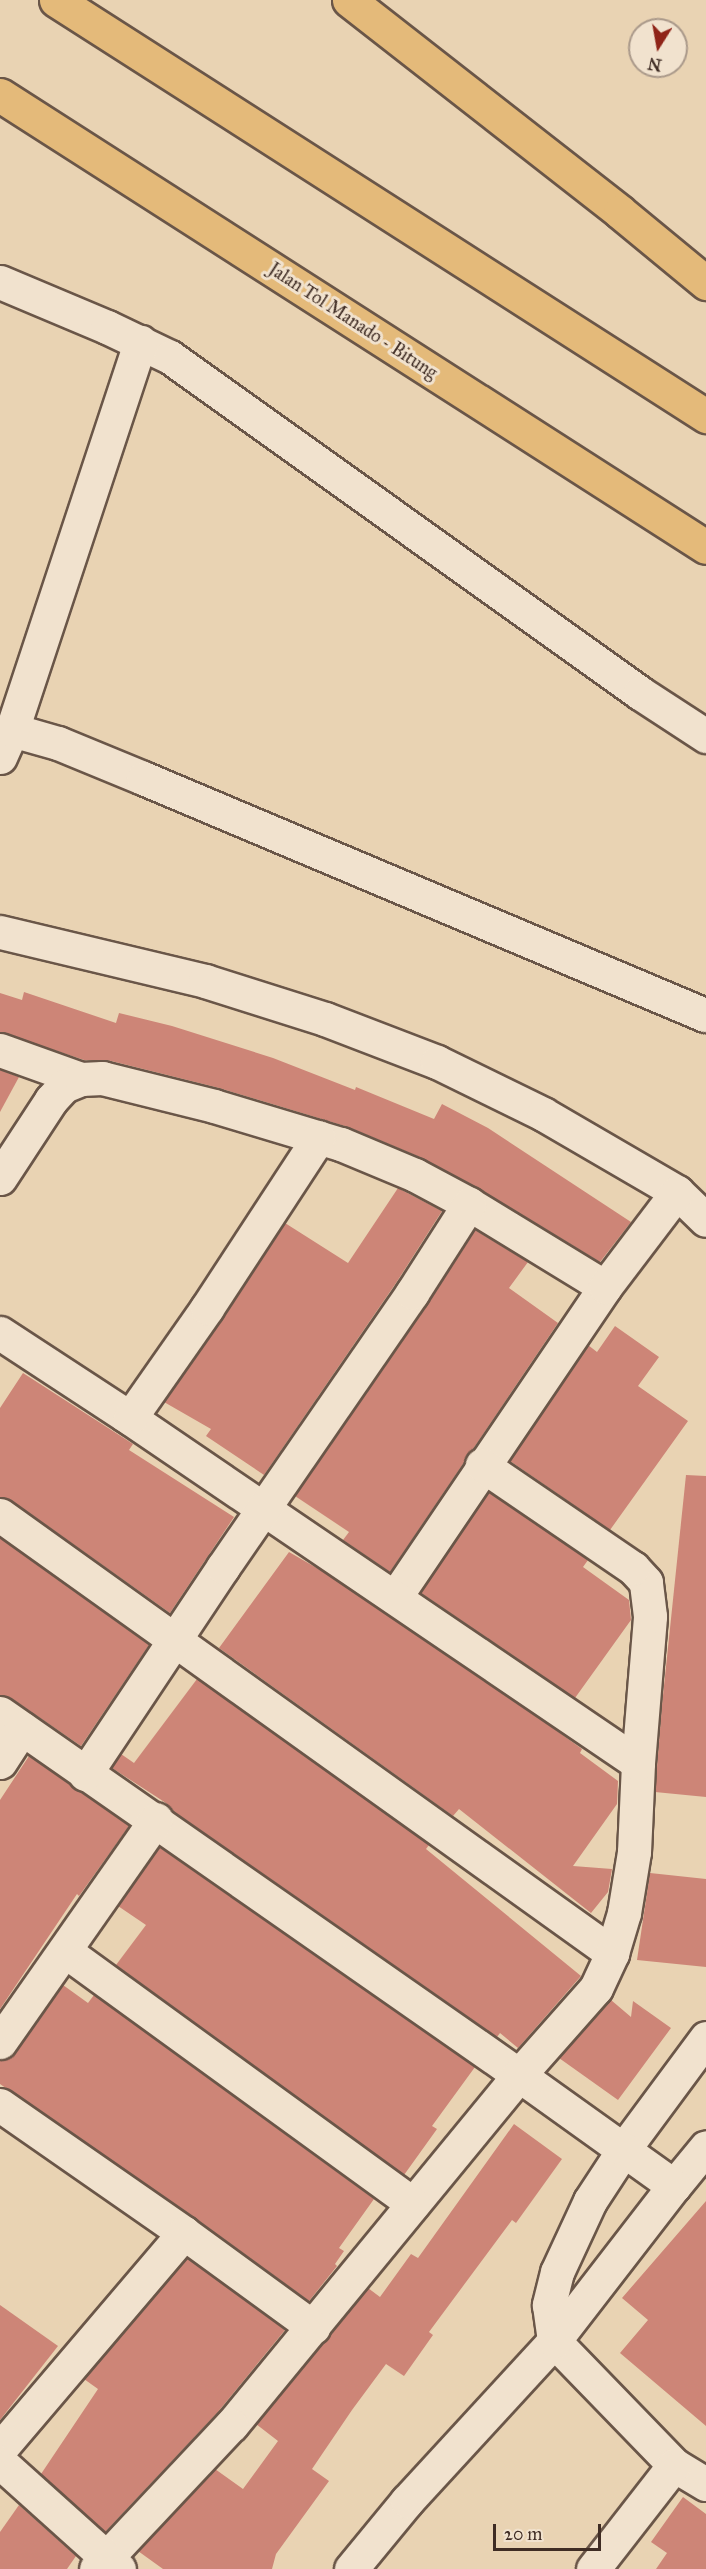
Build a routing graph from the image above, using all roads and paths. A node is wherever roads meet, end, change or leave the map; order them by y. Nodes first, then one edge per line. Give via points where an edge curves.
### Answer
1 (56, 0) edge
2 (349, 0) edge
3 (0, 95) edge
4 (0, 282) edge
5 (706, 283) edge
6 (140, 342) junction
7 (706, 416) edge
8 (706, 547) edge
9 (706, 736) edge
10 (6, 743) edge
11 (0, 932) edge
12 (705, 1015) edge
13 (0, 1050) edge
14 (81, 1079) junction
15 (319, 1137) junction
16 (0, 1178) edge
17 (677, 1192) junction
18 (469, 1204) junction
19 (706, 1220) edge
20 (605, 1287) junction
21 (0, 1333) edge
22 (130, 1418) junction
23 (482, 1465) junction
24 (265, 1509) junction
25 (0, 1515) edge
26 (395, 1597) junction
27 (174, 1640) junction
28 (11, 1721) edge
29 (0, 1762) edge
30 (638, 1763) junction
31 (85, 1774) junction
32 (156, 1819) junction
33 (65, 1952) junction
34 (612, 1953) junction
35 (706, 2038) edge
36 (0, 2042) edge
37 (519, 2074) junction
38 (0, 2105) edge
39 (706, 2147) edge
40 (624, 2149) junction
41 (674, 2186) junction
42 (413, 2204) junction
43 (184, 2233) junction
44 (313, 2327) junction
45 (554, 2341) junction
46 (0, 2449) edge
47 (0, 2462) edge
48 (674, 2466) junction
49 (706, 2484) edge
50 (107, 2565) edge
51 (351, 2569) edge
52 (593, 2569) edge

1 - 7 highway
2 - 5 highway
3 - 8 highway, Jalan Tol Manado - Bitung
4 - 6 street
6 - 9 street via 170,357 630,686
6 - 10 street
10 - 12 street via 58,743
11 - 17 street via 206,981 325,1019 437,1062 543,1114
13 - 14 street
14 - 15 street via 126,1083
14 - 16 street via 64,1086 51,1100
15 - 18 street via 415,1175
15 - 22 street
17 - 19 street
17 - 20 street
18 - 20 street
18 - 24 street
20 - 23 street
21 - 22 street
22 - 24 street
23 - 26 street
23 - 30 street via 633,1568 646,1582 650,1616
24 - 26 street
24 - 27 street
25 - 27 street
26 - 30 street
27 - 31 street
27 - 34 street
28 - 29 street
28 - 31 street
30 - 34 street via 634,1852 624,1913
31 - 32 street
32 - 33 street
32 - 37 street
33 - 36 street
33 - 42 street
34 - 37 street via 596,1989
35 - 40 street
37 - 40 street
37 - 42 street
38 - 43 street
39 - 41 street
40 - 41 street
40 - 45 street via 590,2201 557,2272 549,2306
41 - 45 street
42 - 44 street
43 - 44 street
43 - 46 street
44 - 50 street
45 - 48 street
45 - 51 street via 407,2501
47 - 50 street
48 - 49 street
48 - 52 street

